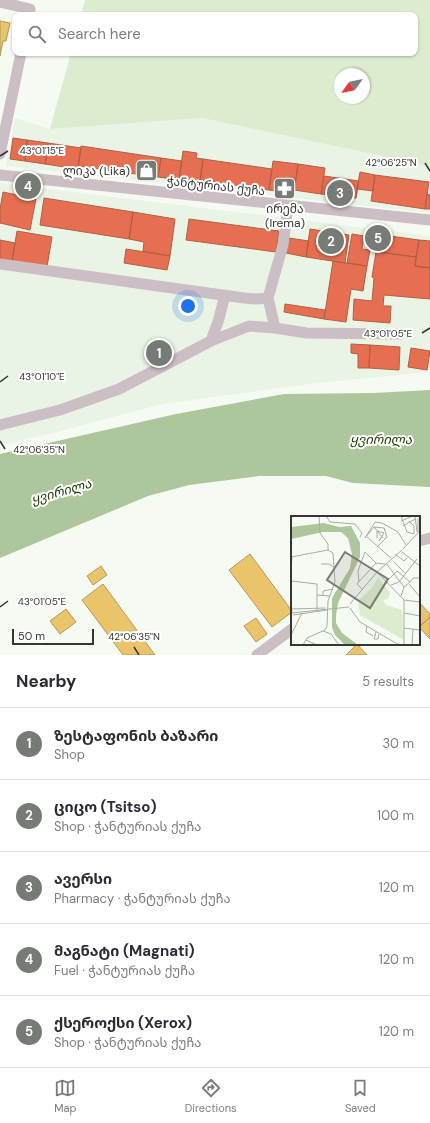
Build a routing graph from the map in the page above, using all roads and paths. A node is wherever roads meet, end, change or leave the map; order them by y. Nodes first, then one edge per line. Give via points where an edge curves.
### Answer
1 (0, 2) edge
2 (30, 8) edge
3 (20, 56) edge
4 (4, 113) edge
5 (0, 154) edge
6 (0, 175) edge
7 (288, 206) junction
8 (430, 220) edge
9 (0, 264) edge
10 (226, 295) junction
11 (268, 298) junction
12 (275, 328) junction
13 (400, 334) dead end
14 (211, 341) junction
15 (0, 425) edge
16 (430, 538) edge
17 (420, 542) edge
18 (291, 630) edge
19 (258, 655) edge

1 - 2 street
3 - 4 street
4 - 5 street
6 - 7 street, ჭანტურიას ქუჩა
7 - 8 street, ჭანტურიას ქუჩა
7 - 11 street via 283,245
9 - 10 street
10 - 11 street
10 - 14 street
11 - 12 street
12 - 13 street via 307,333
12 - 14 street via 249,326
14 - 15 street via 118,389 60,410
16 - 17 street
18 - 19 street

